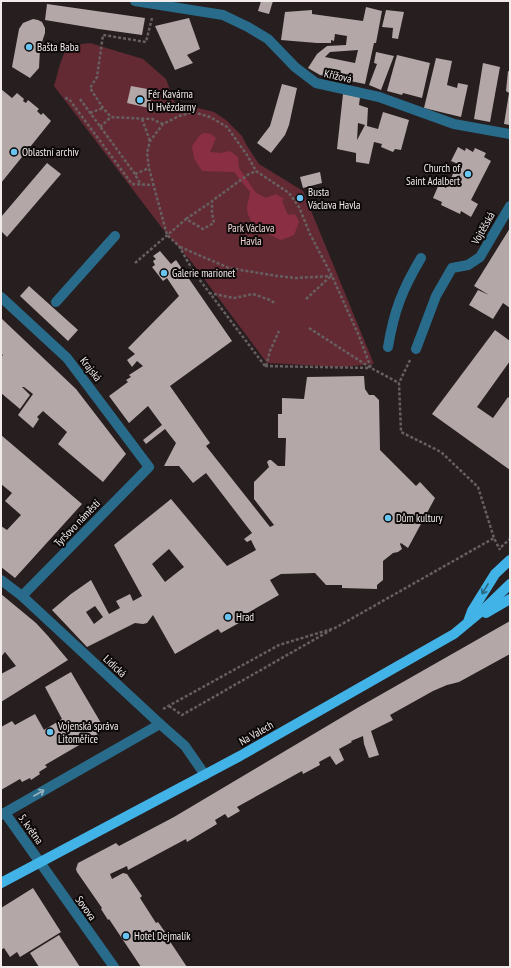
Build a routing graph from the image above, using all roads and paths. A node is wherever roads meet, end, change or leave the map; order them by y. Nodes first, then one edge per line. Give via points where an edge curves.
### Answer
1 (135, 1) edge
2 (154, 4) junction
3 (65, 98) dead end
4 (80, 99) dead end
5 (103, 108) junction
6 (90, 113) junction
7 (111, 117) junction
8 (142, 119) junction
9 (163, 124) junction
10 (100, 127) junction
11 (510, 134) edge
12 (150, 141) junction
13 (149, 168) junction
14 (256, 171) junction
15 (135, 174) junction
16 (141, 185) junction
17 (153, 185) junction
18 (212, 201) junction
19 (510, 206) edge
20 (186, 219) junction
21 (167, 235) junction
22 (115, 236) dead end
23 (179, 246) junction
24 (421, 258) dead end
25 (135, 263) dead end
26 (332, 276) junction
27 (209, 293) junction
28 (1, 297) edge
29 (306, 299) dead end
30 (56, 302) dead end
31 (276, 304) dead end
32 (309, 328) dead end
33 (279, 332) dead end
34 (388, 347) dead end
35 (416, 349) joint
36 (266, 366) junction
37 (371, 368) junction
38 (399, 383) junction
39 (149, 467) joint
40 (494, 538) junction
41 (510, 539) edge
42 (510, 560) edge
43 (1, 580) edge
44 (510, 584) edge
45 (22, 596) junction
46 (510, 600) edge
47 (467, 624) junction
48 (335, 628) junction
49 (169, 706) junction
50 (151, 716) junction
51 (160, 724) junction
52 (205, 775) junction
53 (3, 814) edge
54 (40, 862) junction
55 (1, 883) edge
56 (114, 967) edge

1 - 2 street, Křížová
2 - 5 path via 146,42 103,35 97,78 90,88
2 - 11 street, Křížová via 223,15 248,27 268,39 295,67 316,83 379,97 454,124
3 - 16 path via 69,99 132,184
4 - 6 path
5 - 6 path
5 - 7 path
6 - 10 path
7 - 8 path
7 - 10 path
8 - 9 path via 152,119
8 - 12 path
9 - 12 path
9 - 14 path via 193,112 210,117 234,134
10 - 15 path
12 - 13 path via 147,153
13 - 15 path
13 - 17 path
14 - 18 path
14 - 26 path via 289,193 300,207 310,234
15 - 16 path
16 - 17 path
17 - 21 path
18 - 20 path
18 - 20 path via 214,223 203,230
19 - 35 street, Vojtěšská via 480,257 468,265 452,268 436,296
20 - 21 path
21 - 23 path
21 - 25 path
22 - 30 street
23 - 26 path via 229,268 296,278
23 - 27 path
24 - 34 street via 399,300
26 - 29 path
26 - 37 path
27 - 31 path via 234,298 253,294
27 - 36 path
28 - 39 street, Krajská via 67,358
32 - 37 path
33 - 36 path
35 - 38 path
36 - 37 path
37 - 38 path
38 - 40 path via 401,432 441,452 478,487
39 - 45 street, Tyršovo náměstí
40 - 41 path via 499,549
40 - 48 path
42 -> 47 main road via 495,574
43 - 45 street, Lidická
44 - 47 main road, Na Valech
45 - 50 street, Lidická
46 - 47 main road
47 - 52 main road, Na Valech via 454,634
48 - 49 path via 279,645
48 - 49 path via 182,715
49 - 50 path
50 - 51 street, Lidická
51 - 52 street, Lidická via 186,746
53 -> 51 street
52 - 54 main road, Na Valech
53 - 54 street, 5. května
54 - 55 main road, Na Valech
54 - 56 street, Sovova

